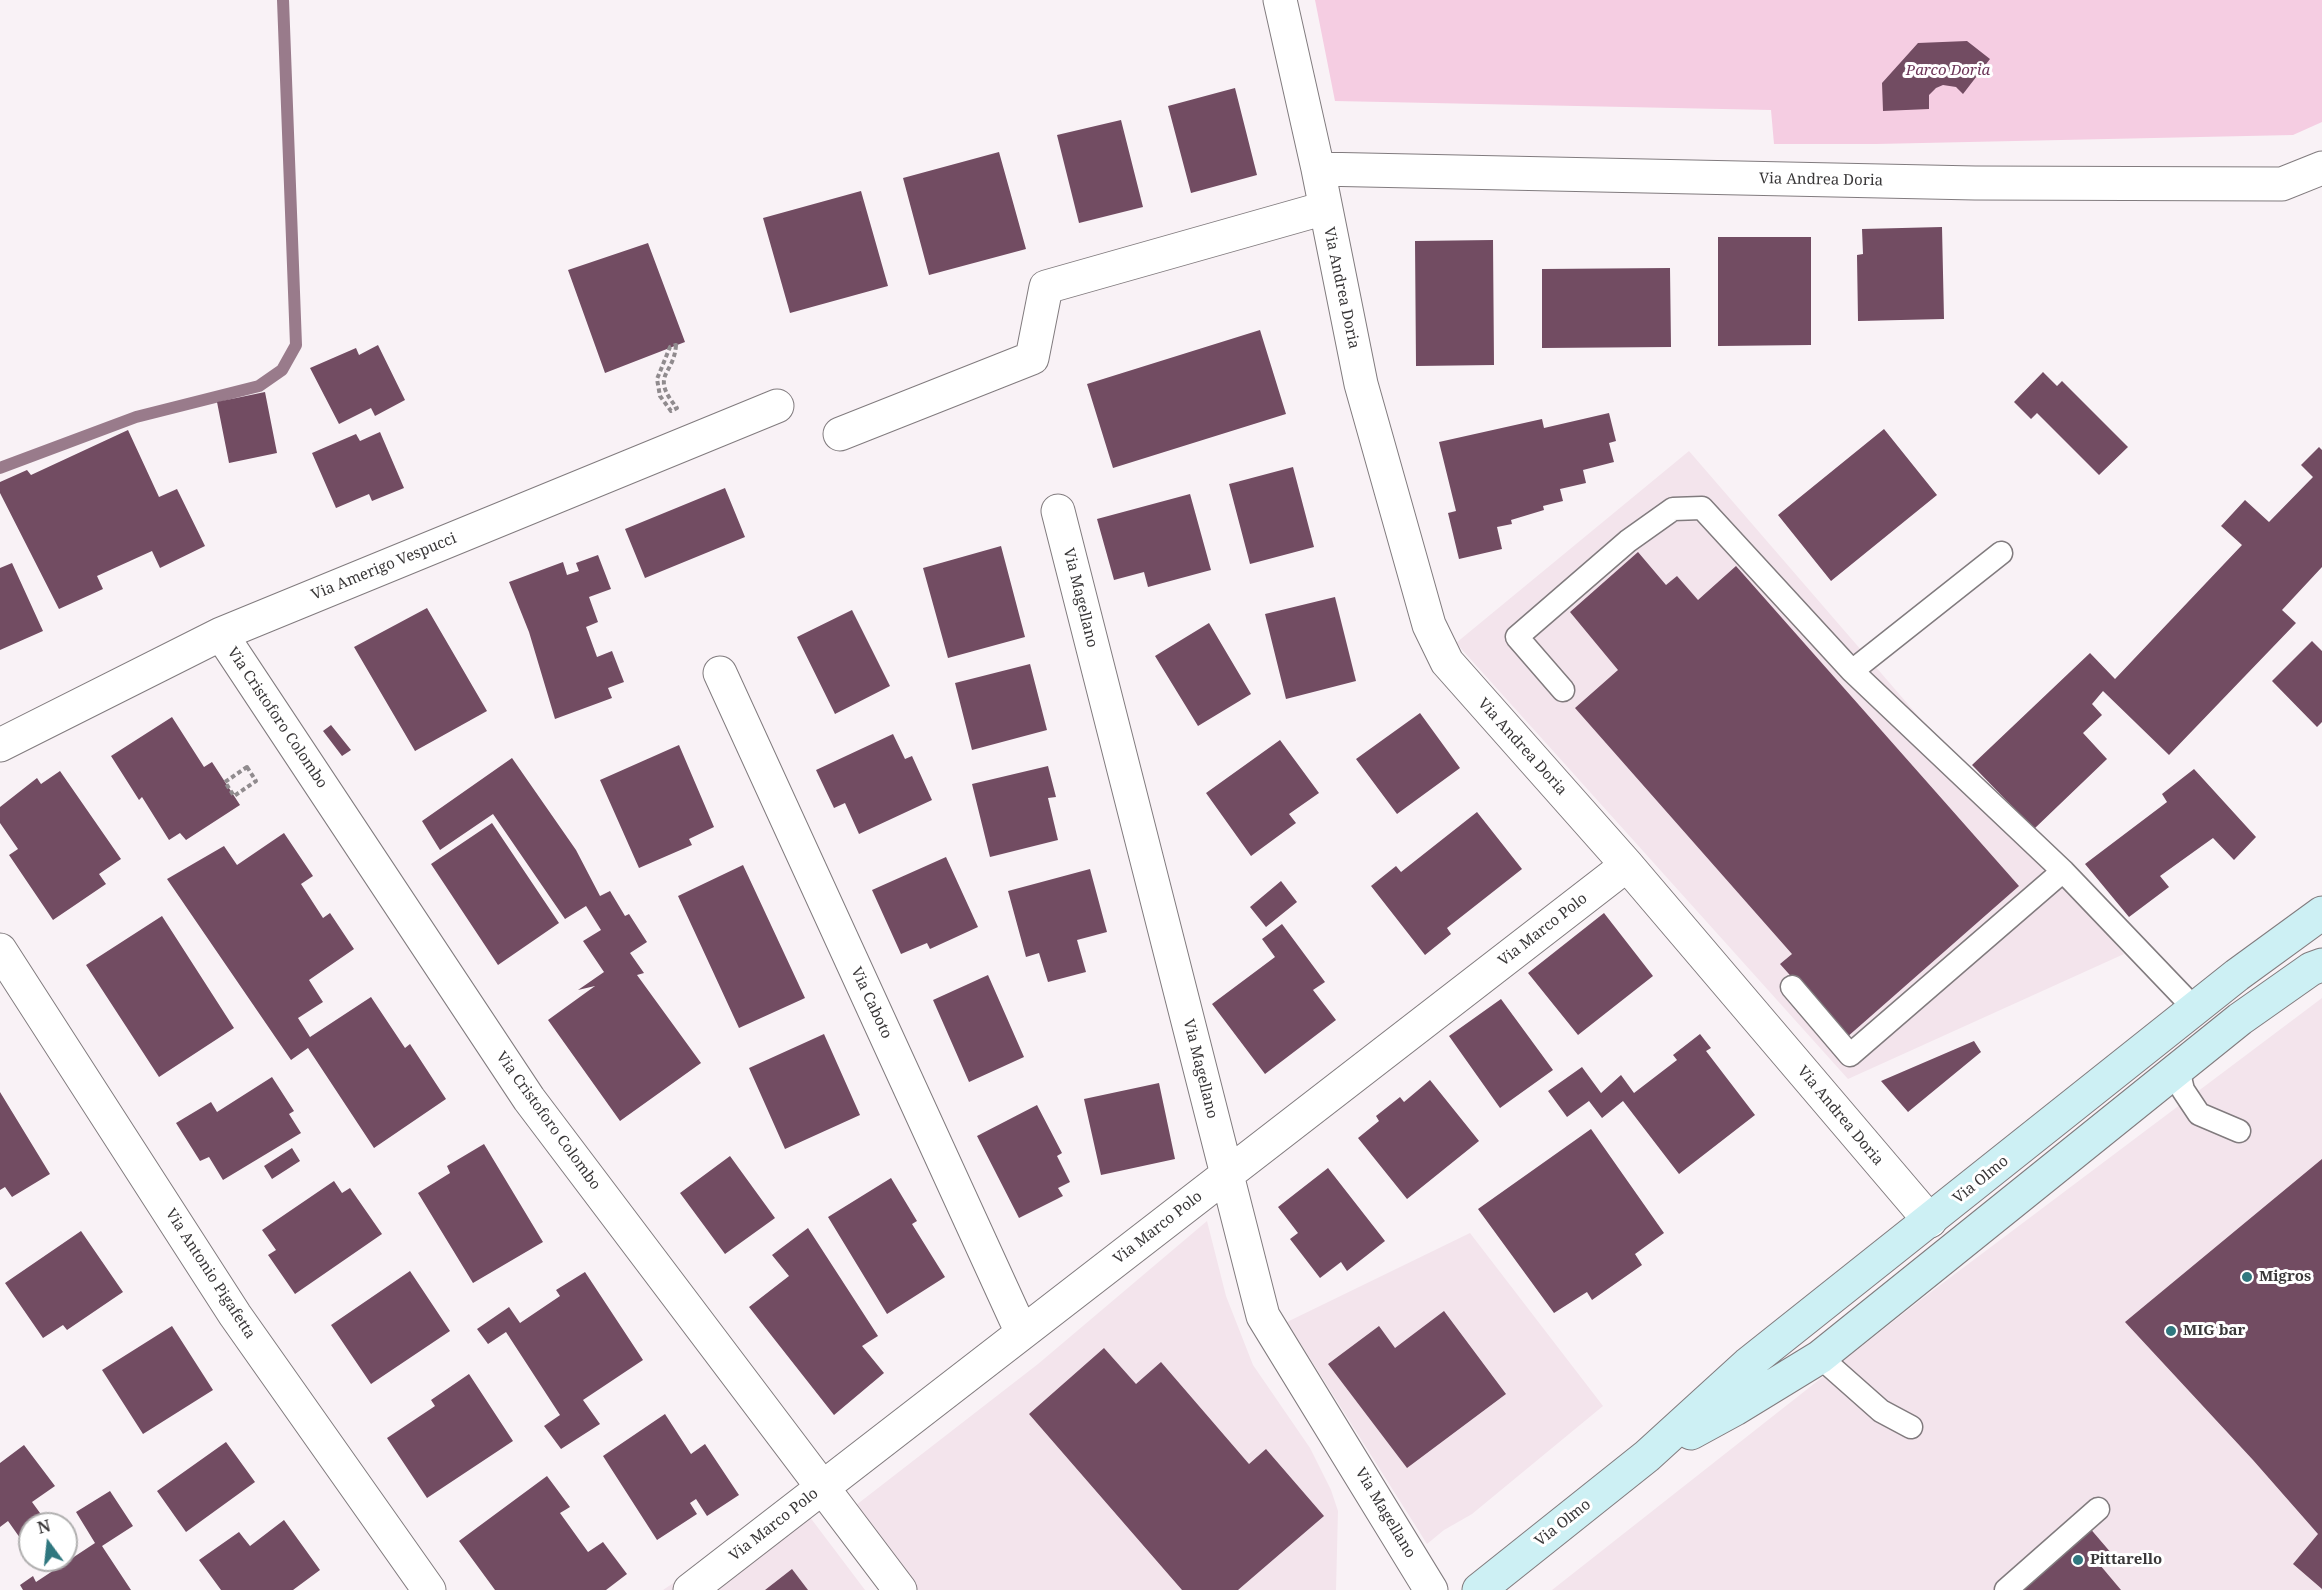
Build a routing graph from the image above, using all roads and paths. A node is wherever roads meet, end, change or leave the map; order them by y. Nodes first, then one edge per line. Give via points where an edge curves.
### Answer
1 (1280, 0) edge
2 (2322, 168) edge
3 (1318, 169) junction
4 (1324, 208) junction
5 (777, 406) dead end
6 (671, 411) joint
7 (840, 434) dead end
8 (1058, 511) dead end
9 (2001, 553) dead end
10 (221, 634) junction
11 (1852, 671) junction
12 (720, 673) dead end
13 (1563, 690) dead end
14 (0, 745) edge
15 (225, 782) joint
16 (1627, 865) junction
17 (2063, 871) junction
18 (2322, 913) edge
19 (0, 950) edge
20 (2322, 965) edge
21 (1792, 987) dead end
22 (2195, 1009) junction
23 (2178, 1069) junction
24 (2239, 1131) dead end
25 (1227, 1174) junction
26 (1930, 1221) junction
27 (1022, 1333) junction
28 (1820, 1357) junction
29 (1911, 1426) dead end
30 (1647, 1456) junction
31 (822, 1488) junction
32 (2098, 1509) dead end
33 (429, 1590) edge
34 (690, 1590) edge
35 (900, 1590) edge
36 (1431, 1590) edge
37 (1479, 1590) edge
38 (2006, 1590) edge

1 - 3 street, Via Andrea Doria
2 - 3 street, Via Andrea Doria via 2282,184 1975,183
3 - 4 street, Via Andrea Doria
4 - 7 street via 1046,287 1032,358
4 - 16 street, Via Andrea Doria via 1361,384 1434,634 1447,662
5 - 10 street, Via Amerigo Vespucci
6 - 6 path via 660,396 657,379 670,347 676,345 663,380 666,394 677,408
8 - 25 street, Via Magellano
9 - 11 lane
10 - 14 street, Via Amerigo Vespucci
10 - 31 street, Via Cristoforo Colombo via 529,1099
11 - 13 lane via 1702,508 1673,509 1628,542 1517,637
11 - 17 lane
12 - 27 street, Via Caboto
15 - 15 path via 246,767 256,781 234,796
16 - 25 street, Via Marco Polo
16 - 26 street, Via Andrea Doria
17 - 21 lane via 1850,1055
17 - 22 lane
18 - 22 main road, Via Olmo
19 - 33 street, Via Antonio Pigafetta via 235,1315
20 - 23 main road, Via Olmo via 2240,1019
22 - 26 main road, Via Olmo
23 - 24 lane via 2183,1090 2199,1114
23 - 28 main road, Via Olmo
25 - 27 street, Via Marco Polo
25 - 36 street, Via Magellano via 1263,1316
26 - 30 main road, Via Olmo via 1748,1364
27 - 31 street, Via Marco Polo
28 - 29 lane via 1881,1411
28 - 30 main road, Via Olmo
30 - 37 main road, Via Olmo
31 - 34 street, Via Marco Polo
31 - 35 street, Via Cristoforo Colombo
32 - 38 lane

